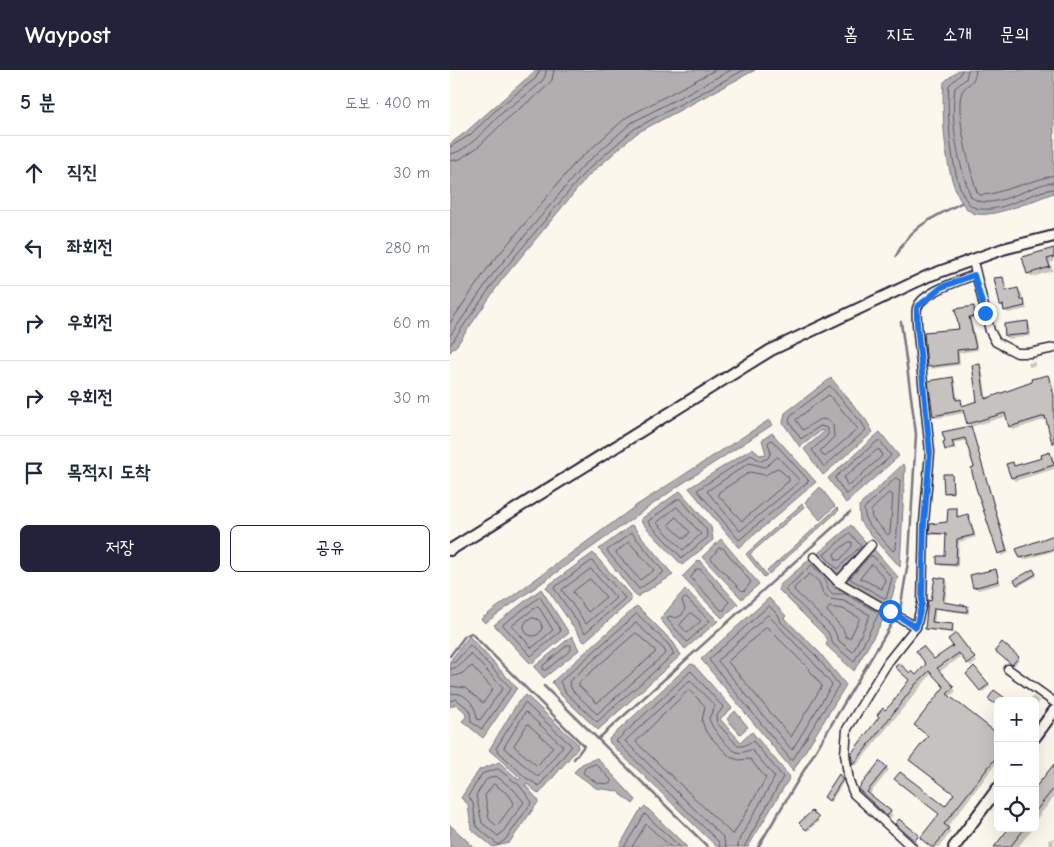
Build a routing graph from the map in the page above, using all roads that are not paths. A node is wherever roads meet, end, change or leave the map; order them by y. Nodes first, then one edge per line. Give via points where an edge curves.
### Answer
1 (1054, 236) edge
2 (972, 261) junction
3 (974, 275) junction
4 (1054, 348) edge
5 (871, 545) dead end
6 (450, 550) edge
7 (814, 556) dead end
8 (838, 582) junction
9 (916, 627) junction
10 (1008, 669) dead end
11 (1054, 702) edge
12 (1054, 712) edge
13 (1039, 732) edge
14 (994, 793) edge
15 (912, 847) edge
16 (954, 847) edge

1 - 2 main road
2 - 3 street
2 - 6 main road via 928,276 771,350
3 - 4 street via 996,342 1017,353
3 - 9 street via 942,287 917,307 930,452 922,603
5 - 8 street
7 - 8 street
8 - 9 street
9 - 15 street via 888,662 847,729 845,754 854,794
10 - 11 street
12 - 13 main road
14 - 16 main road

